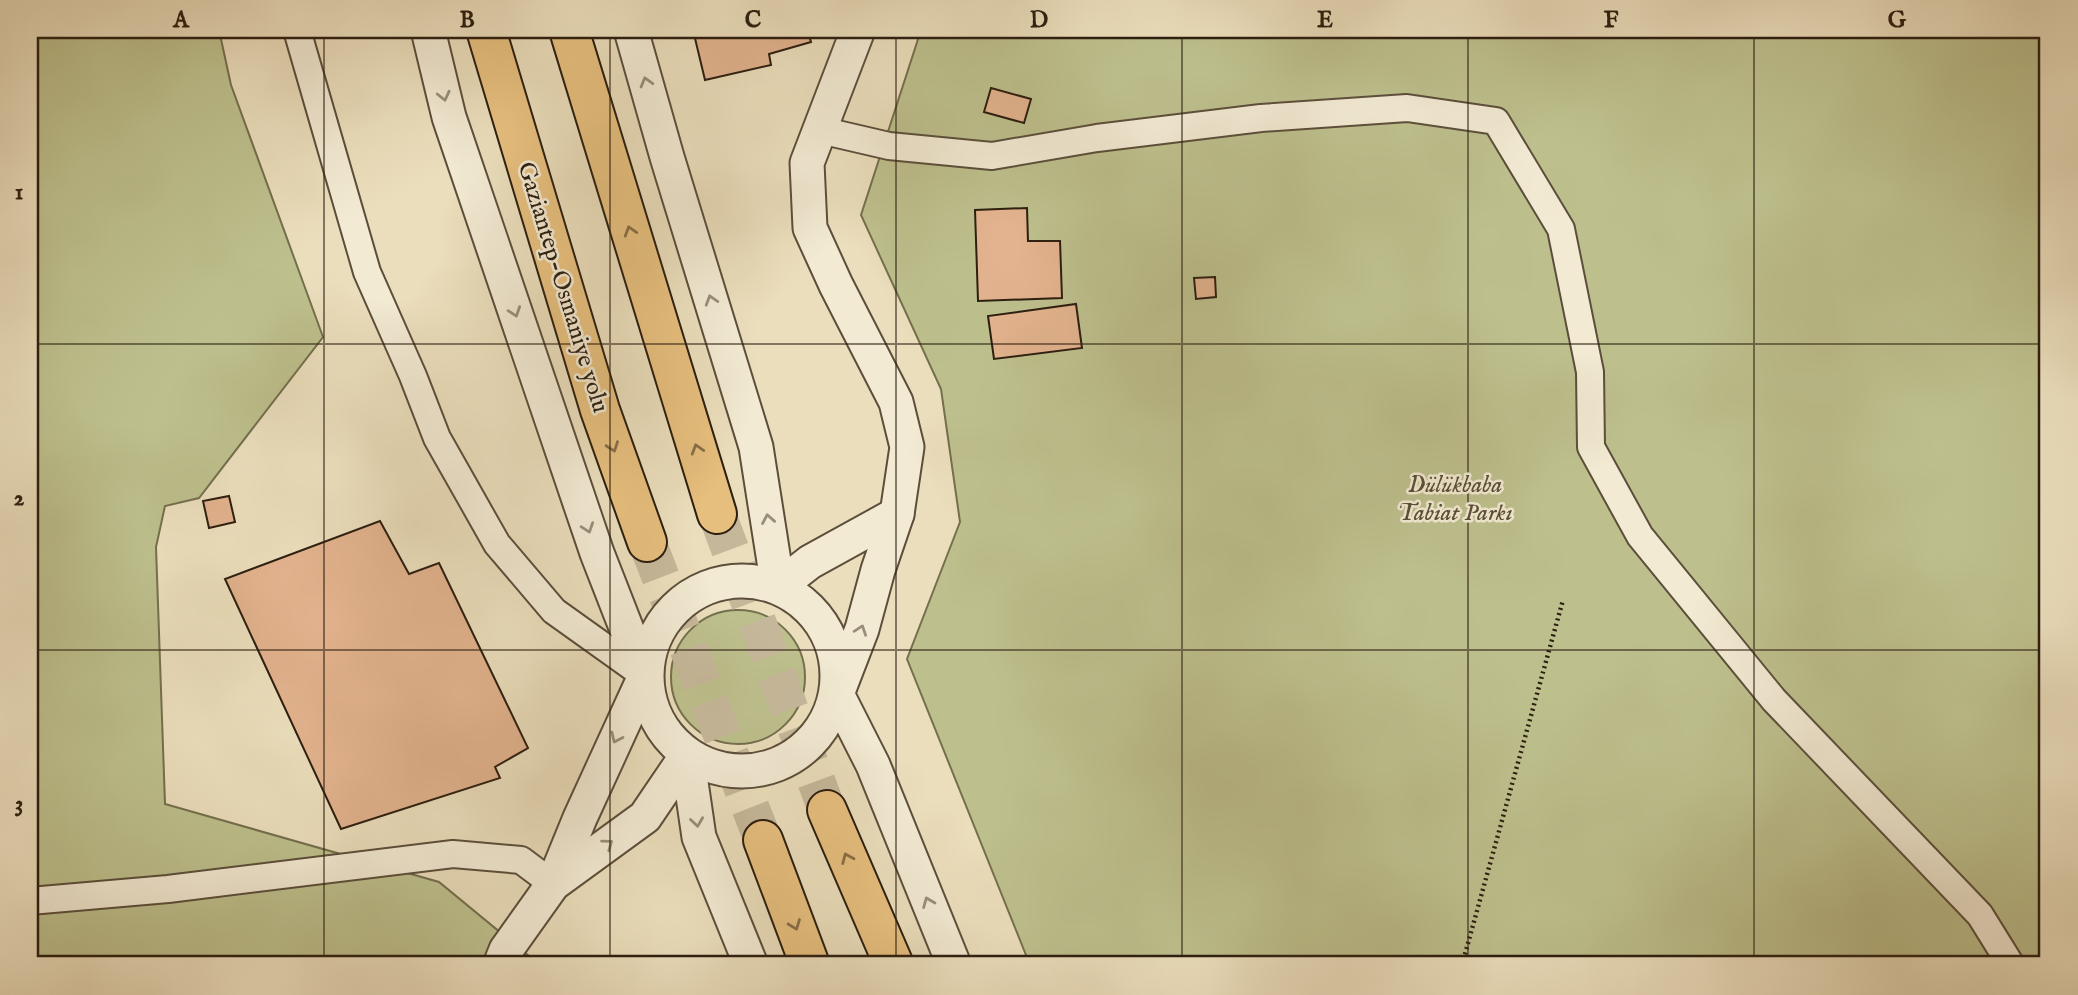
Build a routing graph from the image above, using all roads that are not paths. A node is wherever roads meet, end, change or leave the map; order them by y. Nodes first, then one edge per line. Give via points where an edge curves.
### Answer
1 (297, 30) edge
2 (428, 30) edge
3 (486, 30) edge
4 (569, 30) edge
5 (631, 30) edge
6 (859, 30) edge
7 (820, 130) junction
8 (717, 514) tunnel mouth
9 (897, 514) junction
10 (647, 542) tunnel mouth
11 (778, 587) junction
12 (645, 676) junction
13 (836, 694) junction
14 (687, 755) junction
15 (827, 810) tunnel mouth
16 (763, 840) tunnel mouth
17 (553, 884) junction
18 (30, 901) edge
19 (500, 965) edge
20 (751, 965) edge
21 (810, 965) edge
22 (894, 965) edge
23 (954, 965) edge
24 (2011, 965) edge

1 - 12 street via 368,272 437,438 497,544 554,611
2 -> 12 street via 470,180 597,553
3 -> 10 highway, Gaziantep-Osmaniye yolu via 600,410
8 -> 4 highway
11 -> 5 street via 756,447
6 - 7 street
7 - 9 street via 807,163 810,228 896,402 907,447
7 - 24 street via 889,146 992,156 1248,120 1407,108 1496,121 1561,229 1590,372 1591,447 1640,537 1773,700 1980,915
9 - 11 street via 810,562
13 -> 9 street via 862,629
11 - 12 street via 746,580 713,584 685,598 664,619 650,646
11 - 13 street via 806,604 827,630 837,661
12 - 14 street via 651,707 665,734
12 -> 17 street
13 - 14 street via 825,724 804,750 775,766 735,771
23 -> 13 street via 873,765
17 -> 14 street via 645,817
14 -> 20 street via 699,837
22 -> 15 highway
16 -> 21 highway
17 - 18 street via 521,860 453,854
17 - 19 street

